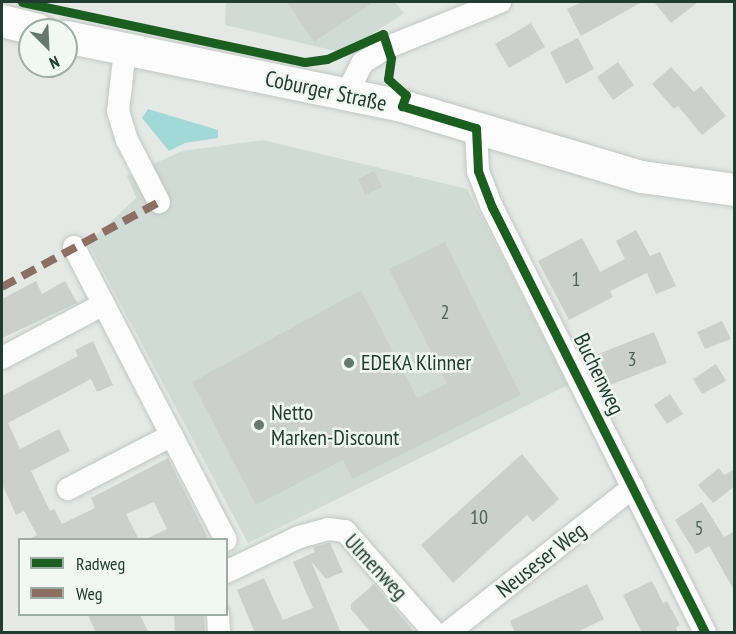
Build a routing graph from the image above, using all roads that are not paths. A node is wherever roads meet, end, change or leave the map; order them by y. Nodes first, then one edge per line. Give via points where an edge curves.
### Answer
1 (500, 2) edge
2 (2, 21) edge
3 (18, 25) edge
4 (78, 40) edge
5 (125, 50) junction
6 (346, 95) junction
7 (476, 128) junction
8 (735, 190) edge
9 (159, 202) dead end
10 (74, 247) dead end
11 (104, 304) junction
12 (2, 358) edge
13 (172, 435) junction
14 (633, 487) junction
15 (68, 489) dead end
16 (225, 538) edge
17 (228, 548) edge
18 (233, 569) edge
19 (218, 616) edge
20 (219, 633) edge
21 (434, 633) edge
22 (449, 633) edge
23 (705, 633) edge

1 - 6 street via 388,47 362,63
2 - 3 main road
4 - 5 main road, Coburger Straße
5 - 6 main road, Coburger Straße
5 - 9 street via 118,111 127,140
6 - 7 main road, Coburger Straße
7 - 8 main road, Coburger Straße via 642,177
7 - 14 street, Buchenweg via 478,171 492,207
10 - 11 street, Ulmenweg
11 - 12 street
11 - 13 street, Ulmenweg
13 - 15 street
13 - 16 street, Ulmenweg
14 - 22 street, Neuseser Weg
14 - 23 street, Buchenweg
17 - 18 street, Ulmenweg
18 - 21 street, Ulmenweg via 299,537 328,529 345,531
19 - 20 street

